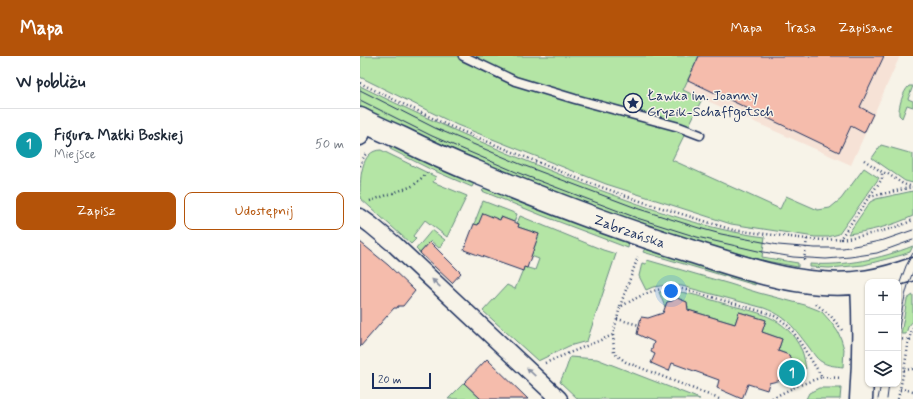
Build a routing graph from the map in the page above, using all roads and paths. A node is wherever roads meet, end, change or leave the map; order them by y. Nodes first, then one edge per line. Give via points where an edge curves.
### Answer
1 (463, 56) edge
2 (360, 83) edge
3 (362, 126) edge
4 (700, 135) dead end
5 (366, 154) dead end
6 (864, 160) dead end
7 (360, 166) edge
8 (882, 172) junction
9 (428, 173) dead end
10 (913, 187) edge
11 (869, 198) junction
12 (362, 210) edge
13 (913, 220) edge
14 (840, 239) junction
15 (638, 257) dead end
16 (913, 269) edge
17 (862, 283) junction
18 (620, 307) junction
19 (617, 319) junction
20 (639, 325) dead end
21 (913, 326) edge
22 (613, 336) junction
23 (913, 339) edge
24 (901, 340) edge
25 (909, 340) junction
26 (545, 362) dead end
27 (913, 369) edge
28 (904, 370) junction
29 (822, 377) junction
30 (848, 379) dead end
31 (900, 389) junction
32 (913, 390) edge
33 (559, 399) edge
34 (719, 399) edge
35 (770, 399) edge
36 (861, 399) edge
37 (898, 399) edge

1 - 4 lane via 514,81 679,126
2 - 14 path via 447,125 643,202 734,230 807,239
3 - 17 street, Zabrzańska via 519,190 642,236 790,279 828,284
5 - 7 path
6 - 8 path
8 - 10 path
8 - 11 path via 882,178
9 - 12 path via 414,185
10 - 11 path
11 - 14 path
33 -> 12 street via 371,225
13 - 14 path via 882,231
15 - 18 path
16 - 17 street, Zabrzańska
17 - 36 street via 864,319
18 - 19 path
18 - 29 path via 647,293 670,288 687,290 772,314 790,327
19 - 20 path
19 - 22 path
21 - 25 path
22 - 26 path
22 - 34 path via 614,353 626,362
23 - 25 path
24 - 25 path
25 - 28 path
27 - 28 path
28 - 31 path
29 - 30 path
29 - 35 path
31 - 32 path
31 - 37 path

